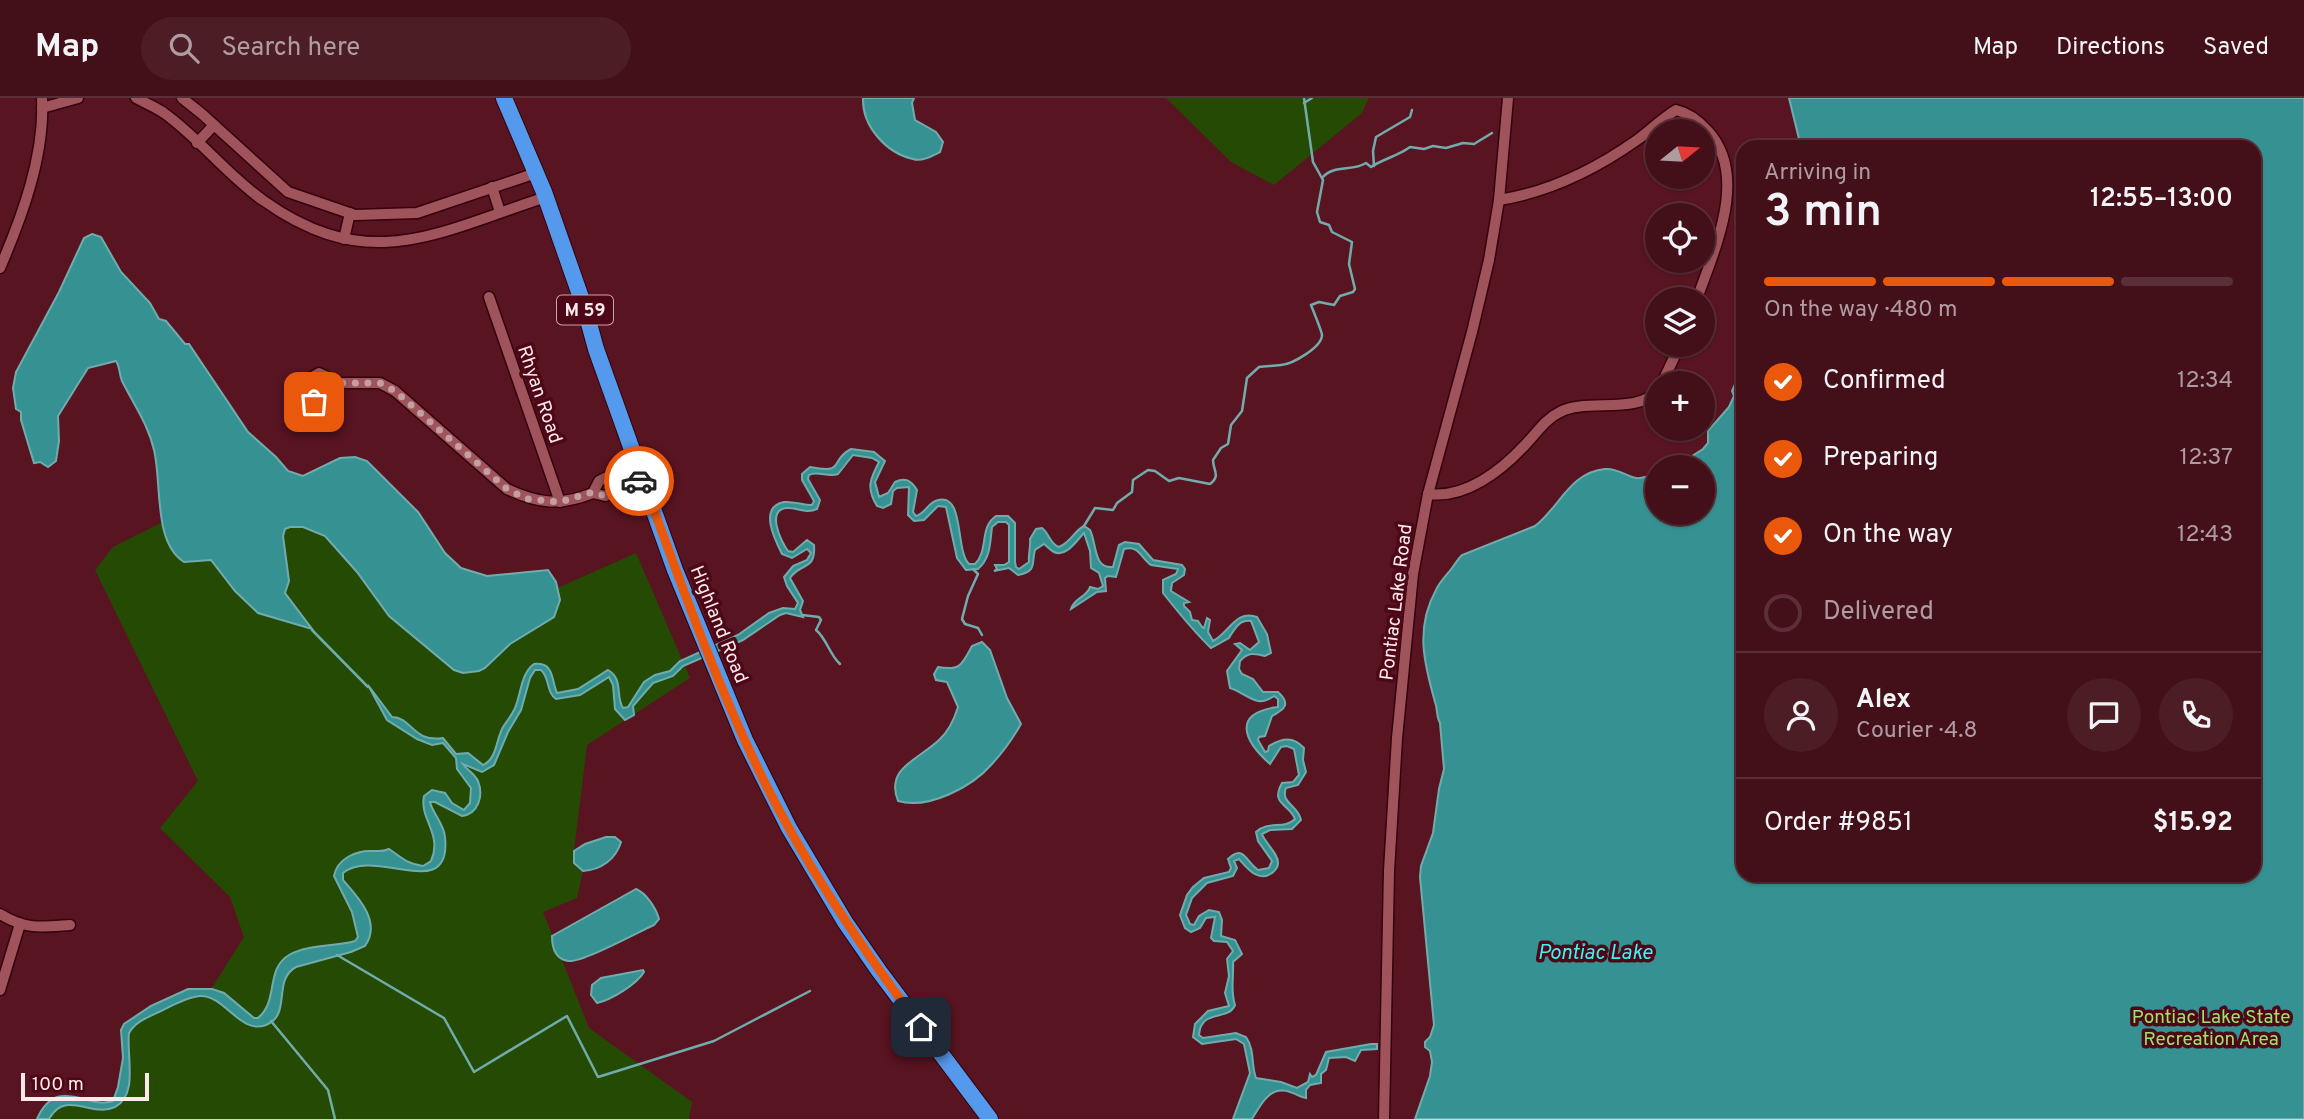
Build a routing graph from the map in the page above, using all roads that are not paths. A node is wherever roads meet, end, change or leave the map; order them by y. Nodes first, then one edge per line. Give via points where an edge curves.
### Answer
1 (78, 98) edge
2 (136, 98) edge
3 (182, 98) edge
4 (504, 98) edge
5 (1508, 98) edge
6 (42, 103) edge
7 (214, 125) junction
8 (197, 143) junction
9 (536, 173) junction
10 (492, 187) junction
11 (546, 197) junction
12 (1499, 200) junction
13 (500, 212) junction
14 (350, 213) junction
15 (344, 239) junction
16 (0, 268) edge
17 (1702, 287) edge
18 (489, 298) dead end
19 (340, 383) dead end
20 (1645, 399) edge
21 (637, 462) junction
22 (643, 480) junction
23 (593, 492) junction
24 (1428, 494) junction
25 (560, 502) junction
26 (0, 914) edge
27 (20, 924) junction
28 (70, 925) dead end
29 (0, 990) edge
30 (990, 1119) edge
31 (1384, 1119) edge

1 - 6 street
2 - 8 street via 165,114
3 - 7 street
4 - 9 highway, Highland Road / M 59
5 - 12 street, Pontiac Lake Road
6 - 16 street via 34,174
7 - 8 street
7 - 14 street via 288,192
8 - 15 street via 264,202 313,229
9 - 10 street
9 - 11 highway, Highland Road / M 59
10 - 13 street
10 - 14 street via 417,213
11 - 13 street
11 - 21 highway, Highland Road / M 59
12 - 17 street via 1524,196 1570,178 1639,138 1660,119 1676,110 1686,112 1712,135 1728,174 1717,241
12 - 24 street, Pontiac Lake Road via 1479,307
13 - 15 street via 432,237 365,243
14 - 15 street
18 - 25 street, Rhyan Road
19 - 25 street via 380,383 395,391 507,489 527,499
20 - 24 street via 1562,410 1491,476 1445,495
21 - 22 highway, Highland Road / M 59
21 - 23 street via 599,481
22 - 23 street via 605,496
22 - 30 highway, Highland Road / M 59 via 721,686 765,783 815,873 879,971
23 - 25 street
24 - 31 street, Pontiac Lake Road via 1411,585 1396,759
26 - 27 street
27 - 28 street via 35,928
27 - 29 street

